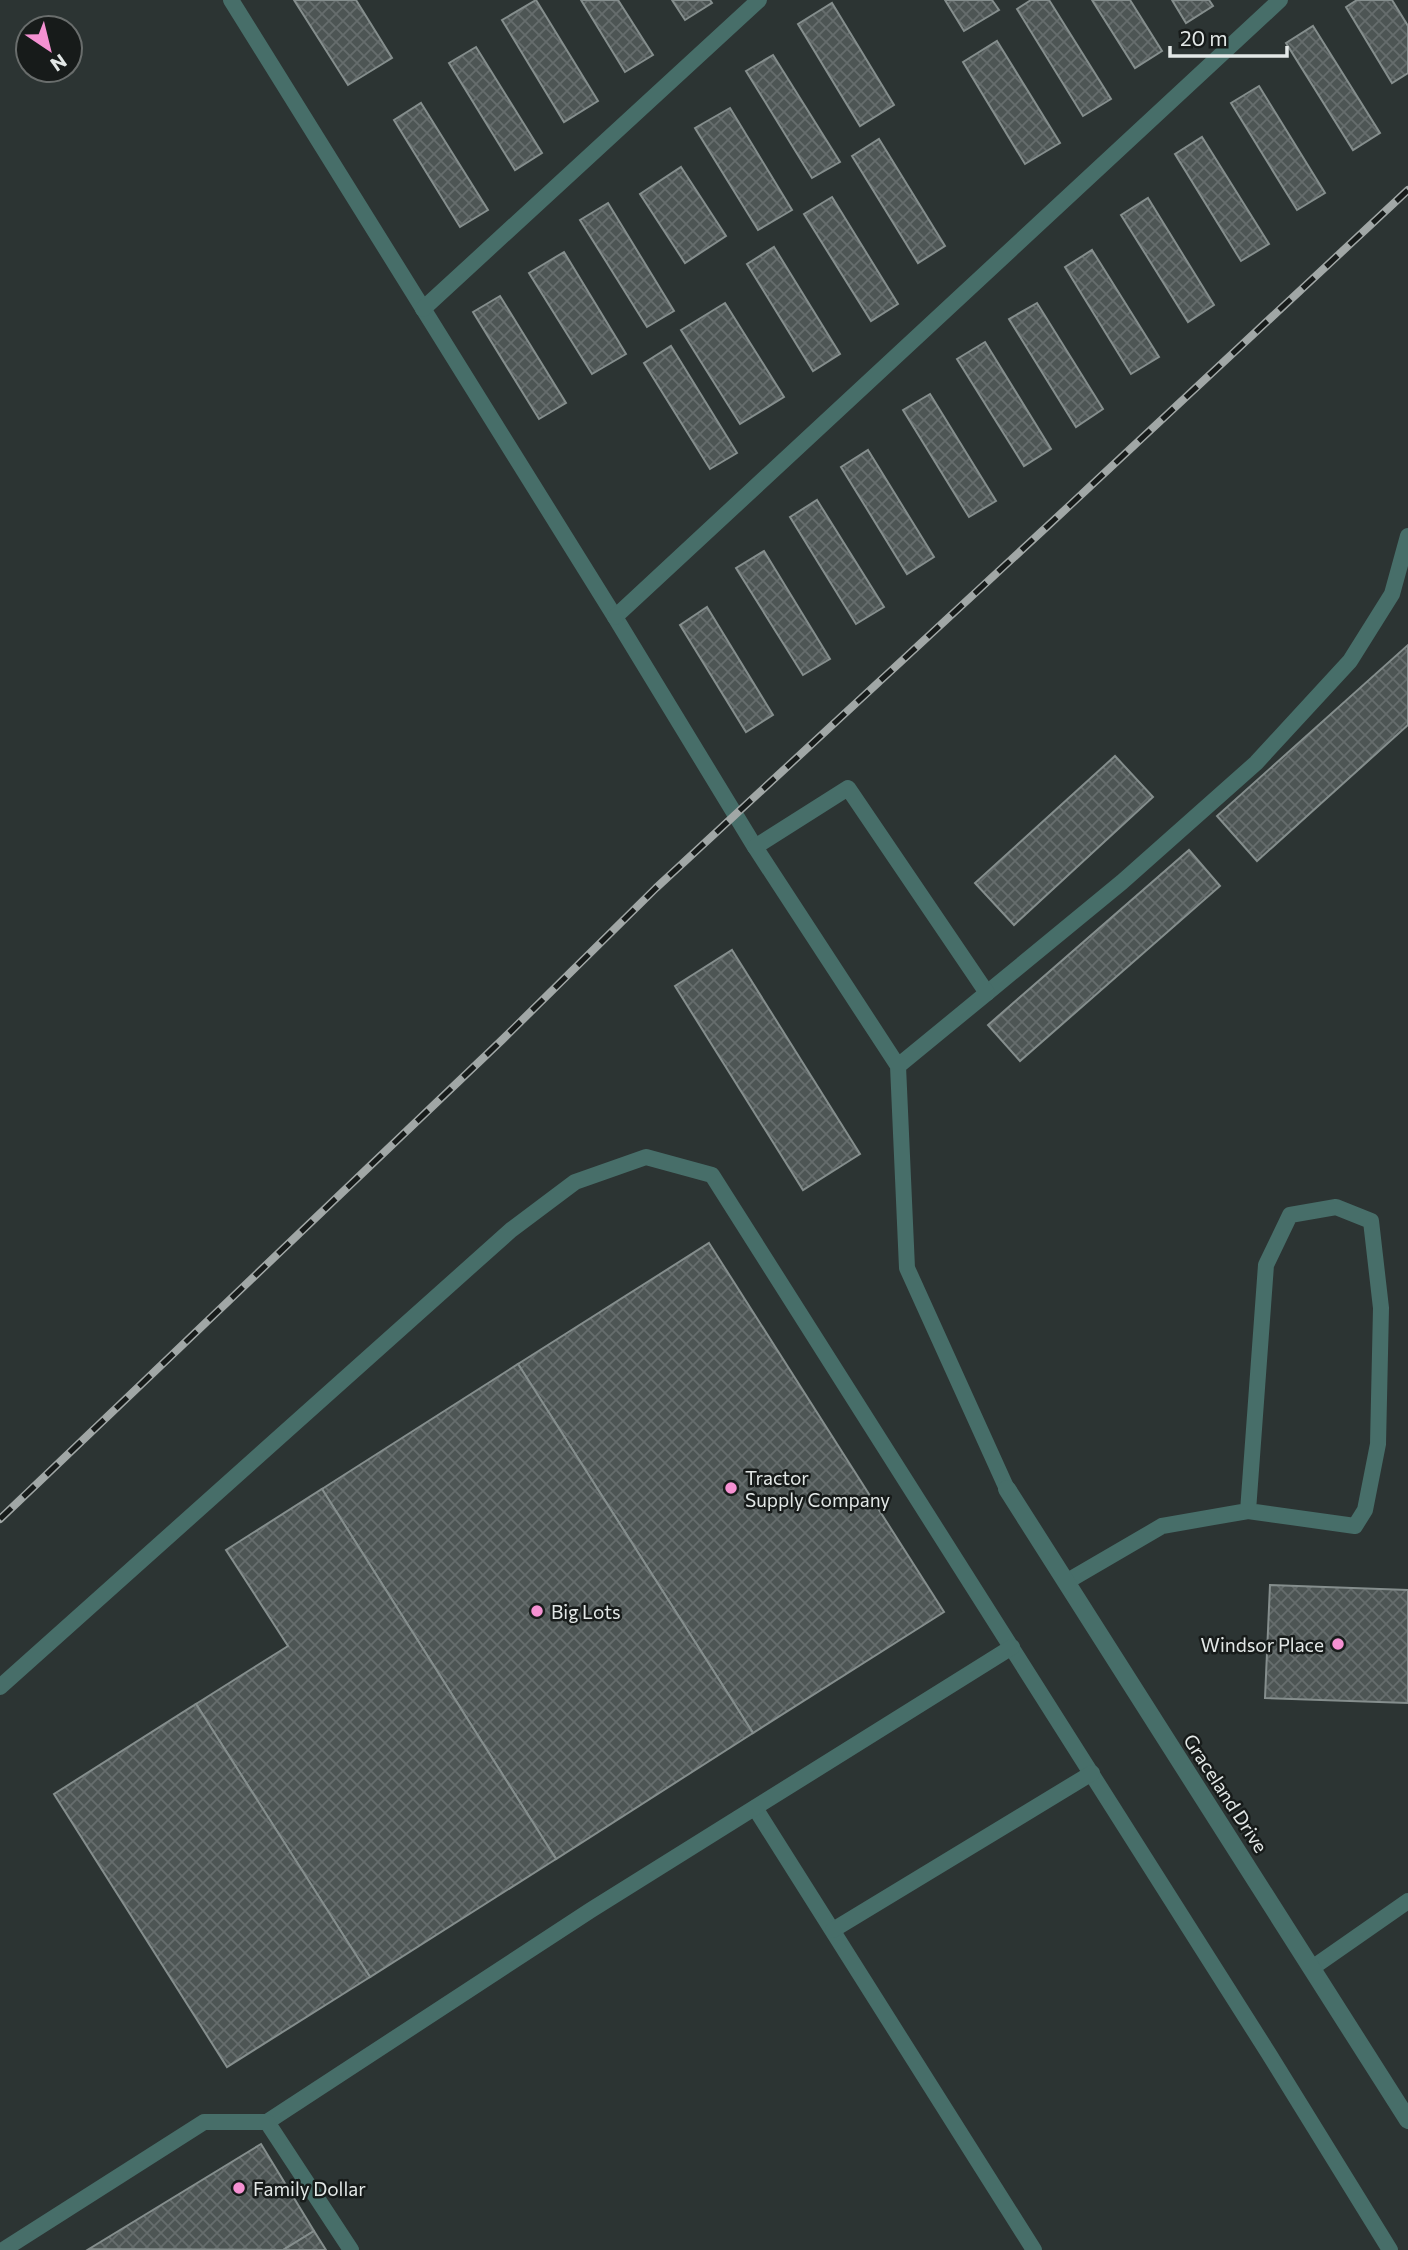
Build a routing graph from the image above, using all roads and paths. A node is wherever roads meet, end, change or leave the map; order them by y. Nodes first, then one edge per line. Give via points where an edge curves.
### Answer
1 (231, 0) edge
2 (759, 0) edge
3 (1280, 0) edge
4 (423, 309) junction
5 (1408, 536) edge
6 (615, 617) junction
7 (755, 847) junction
8 (988, 993) junction
9 (898, 1066) junction
10 (1007, 1489) joint
11 (1248, 1511) junction
12 (1066, 1582) junction
13 (1012, 1647) junction
14 (0, 1687) edge
15 (1092, 1773) junction
16 (755, 1808) junction
17 (1408, 1901) edge
18 (832, 1930) junction
19 (1312, 1968) junction
20 (1408, 2120) edge
21 (267, 2122) junction
22 (1, 2249) edge
23 (351, 2250) edge
24 (1034, 2250) edge
25 (1390, 2250) edge

1 - 4 lane
2 - 4 lane
3 - 6 lane
4 - 6 lane
5 - 8 lane via 1392,594 1350,661 1275,743 1122,882
6 - 7 lane
7 - 8 lane via 848,788
7 - 9 lane
8 - 9 lane
9 - 10 lane via 907,1268
10 - 12 street, Graceland Drive
11 - 11 lane via 1266,1265 1290,1214 1336,1207 1371,1221 1381,1308 1378,1444 1365,1510 1355,1526
11 - 12 lane via 1163,1526
12 - 19 street, Graceland Drive
13 - 14 lane via 712,1175 646,1157 575,1182 512,1230
13 - 15 lane
13 - 16 lane
15 - 18 lane
15 - 25 lane
16 - 18 lane
16 - 21 lane
17 - 19 lane
18 - 24 lane
19 - 20 street, Graceland Drive
21 - 22 lane via 204,2122
21 - 23 lane

